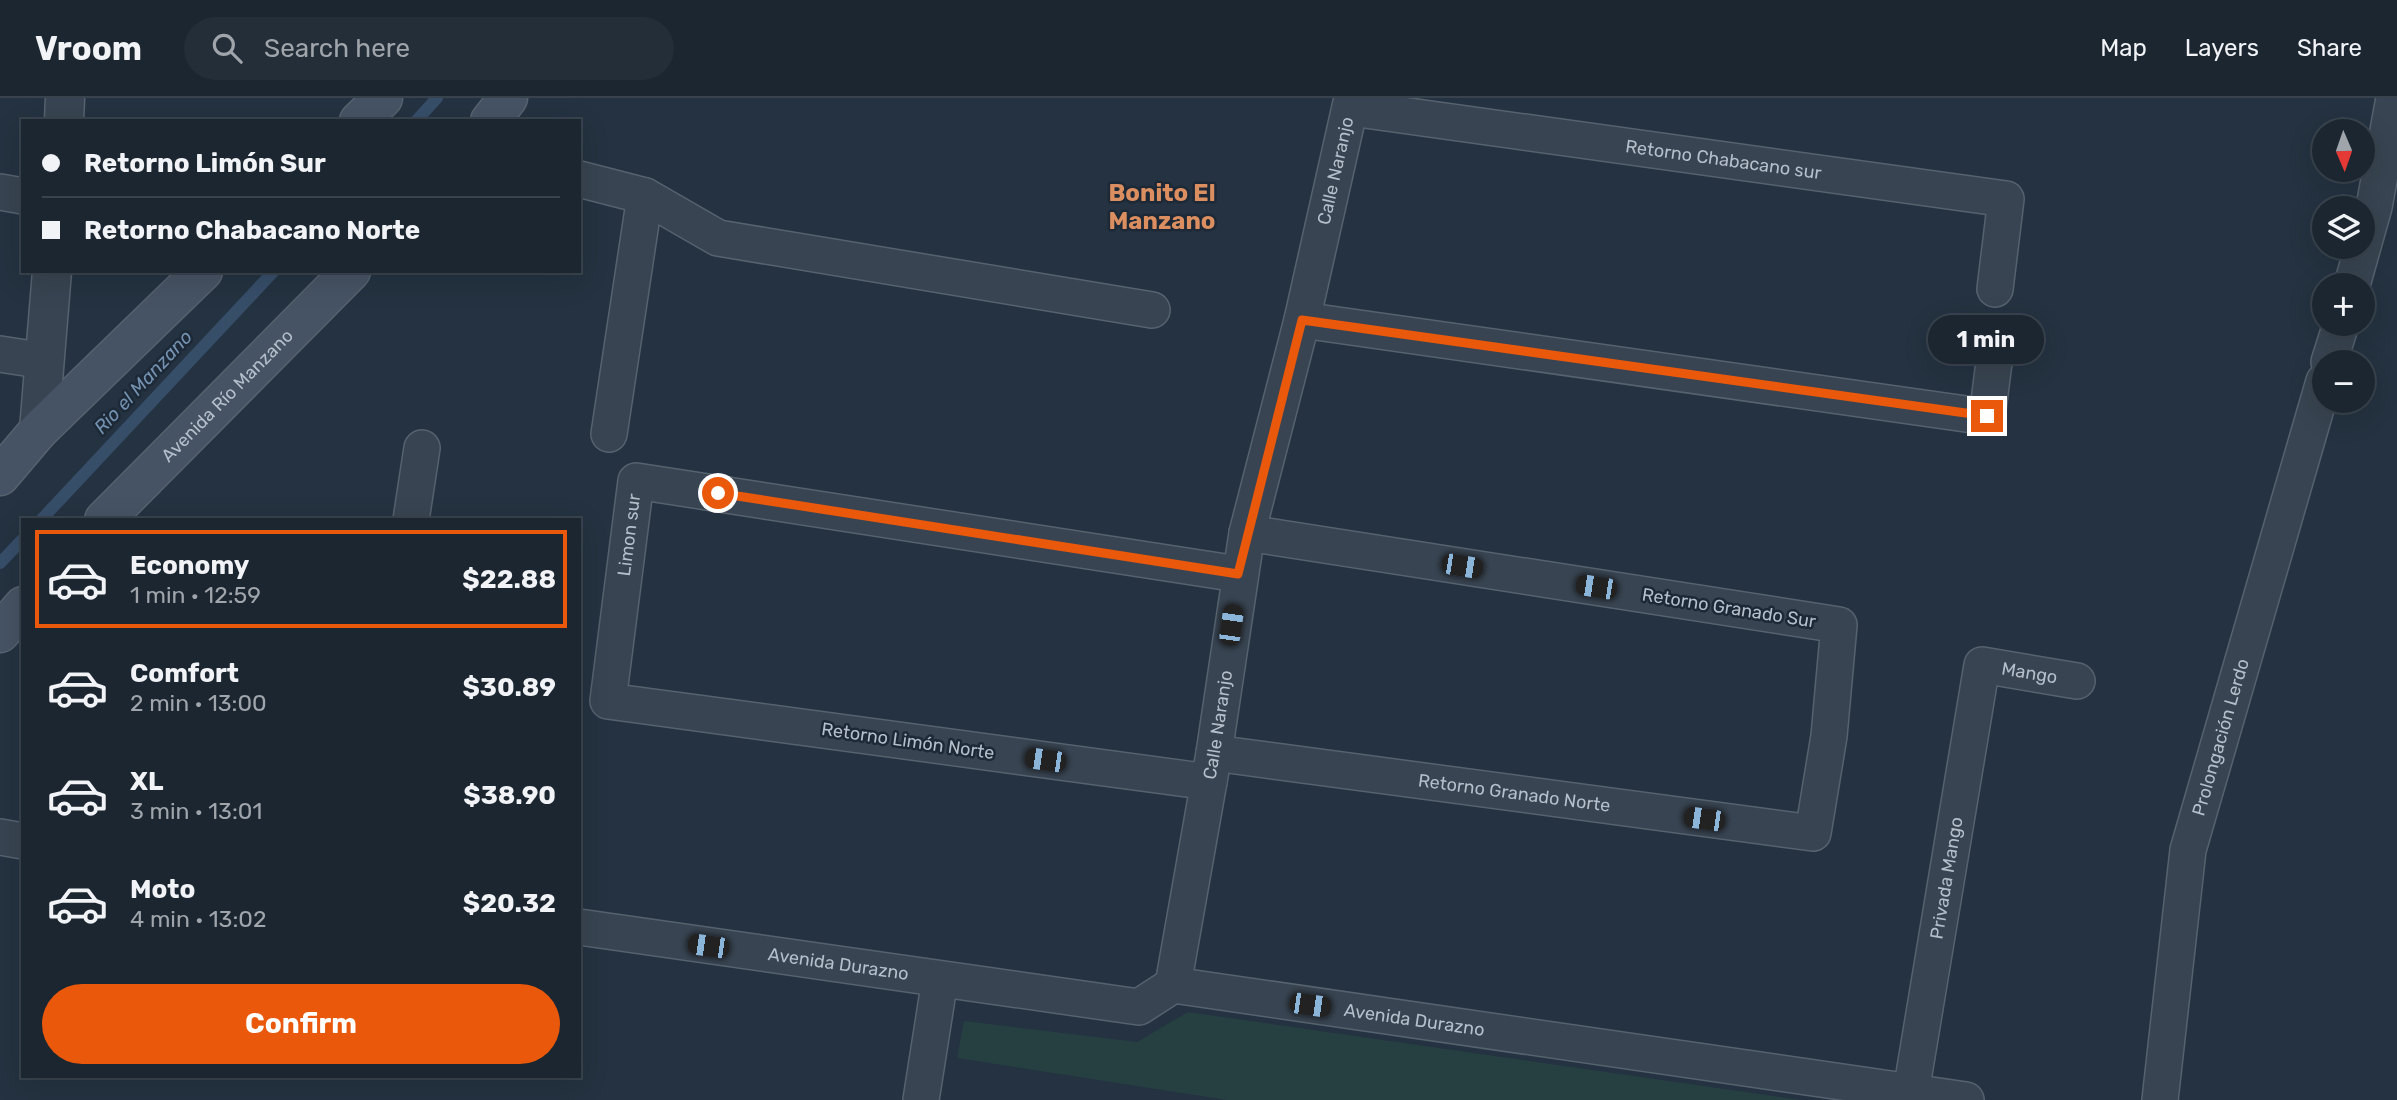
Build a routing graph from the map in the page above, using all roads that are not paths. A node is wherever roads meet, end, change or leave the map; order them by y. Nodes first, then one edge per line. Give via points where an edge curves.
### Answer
1 (65, 98) edge
2 (383, 98) edge
3 (508, 98) edge
4 (2394, 98) edge
5 (1351, 103) edge
6 (64, 119) edge
7 (361, 119) edge
8 (492, 119) edge
9 (581, 180) edge
10 (0, 192) edge
11 (21, 195) edge
12 (645, 196) junction
13 (2386, 209) edge
14 (52, 273) edge
15 (201, 273) edge
16 (349, 273) edge
17 (2357, 273) edge
18 (1995, 289) dead end
19 (1152, 310) dead end
20 (1302, 320) junction
21 (1997, 339) dead end
22 (0, 354) edge
23 (45, 361) junction
24 (2315, 413) edge
25 (38, 430) junction
26 (609, 434) dead end
27 (422, 448) dead end
28 (0, 476) edge
29 (106, 518) edge
30 (411, 518) edge
31 (1247, 533) junction
32 (1238, 574) junction
33 (21, 608) edge
34 (0, 633) edge
35 (1982, 665) joint
36 (2077, 681) dead end
37 (608, 701) joint
38 (1211, 767) junction
39 (1813, 833) joint
40 (0, 837) edge
41 (21, 841) edge
42 (581, 927) edge
43 (940, 979) junction
44 (1173, 985) junction
45 (1911, 1092) junction
46 (921, 1100) edge
47 (1966, 1100) edge
48 (2160, 1100) edge

1 - 6 street
2 - 7 main road
3 - 8 main road
4 - 13 street
5 - 18 street, Retorno Chabacano sur via 2006,199
5 - 20 street, Calle Naranjo
9 - 12 street
10 - 11 street
12 - 19 street via 718,237
12 - 26 street
13 - 17 street
14 - 23 street
15 - 25 main road
16 - 29 main road, Avenida Río Manzano
20 - 21 street via 1987,416
20 - 31 street, Calle Naranjo
22 - 23 street
23 - 25 street
24 - 48 street, Prolongación Lerdo via 2188,850
25 - 28 main road
27 - 30 street
31 - 32 street, Calle Naranjo
31 - 39 street, Retorno Granado Sur via 1839,625 1829,736
32 - 37 street, Limon sur via 636,481
32 - 38 street, Calle Naranjo
33 - 34 main road
35 - 36 street, Mango
35 - 45 street, Privada Mango
37 - 38 street, Retorno Limón Norte
38 - 39 street, Retorno Granado Norte
38 - 44 street, Calle Naranjo
40 - 41 street
42 - 43 street, Avenida Durazno
43 - 44 street, Avenida Durazno via 1139,1007
43 - 46 street
44 - 45 street, Avenida Durazno
45 - 47 street, Avenida Durazno

